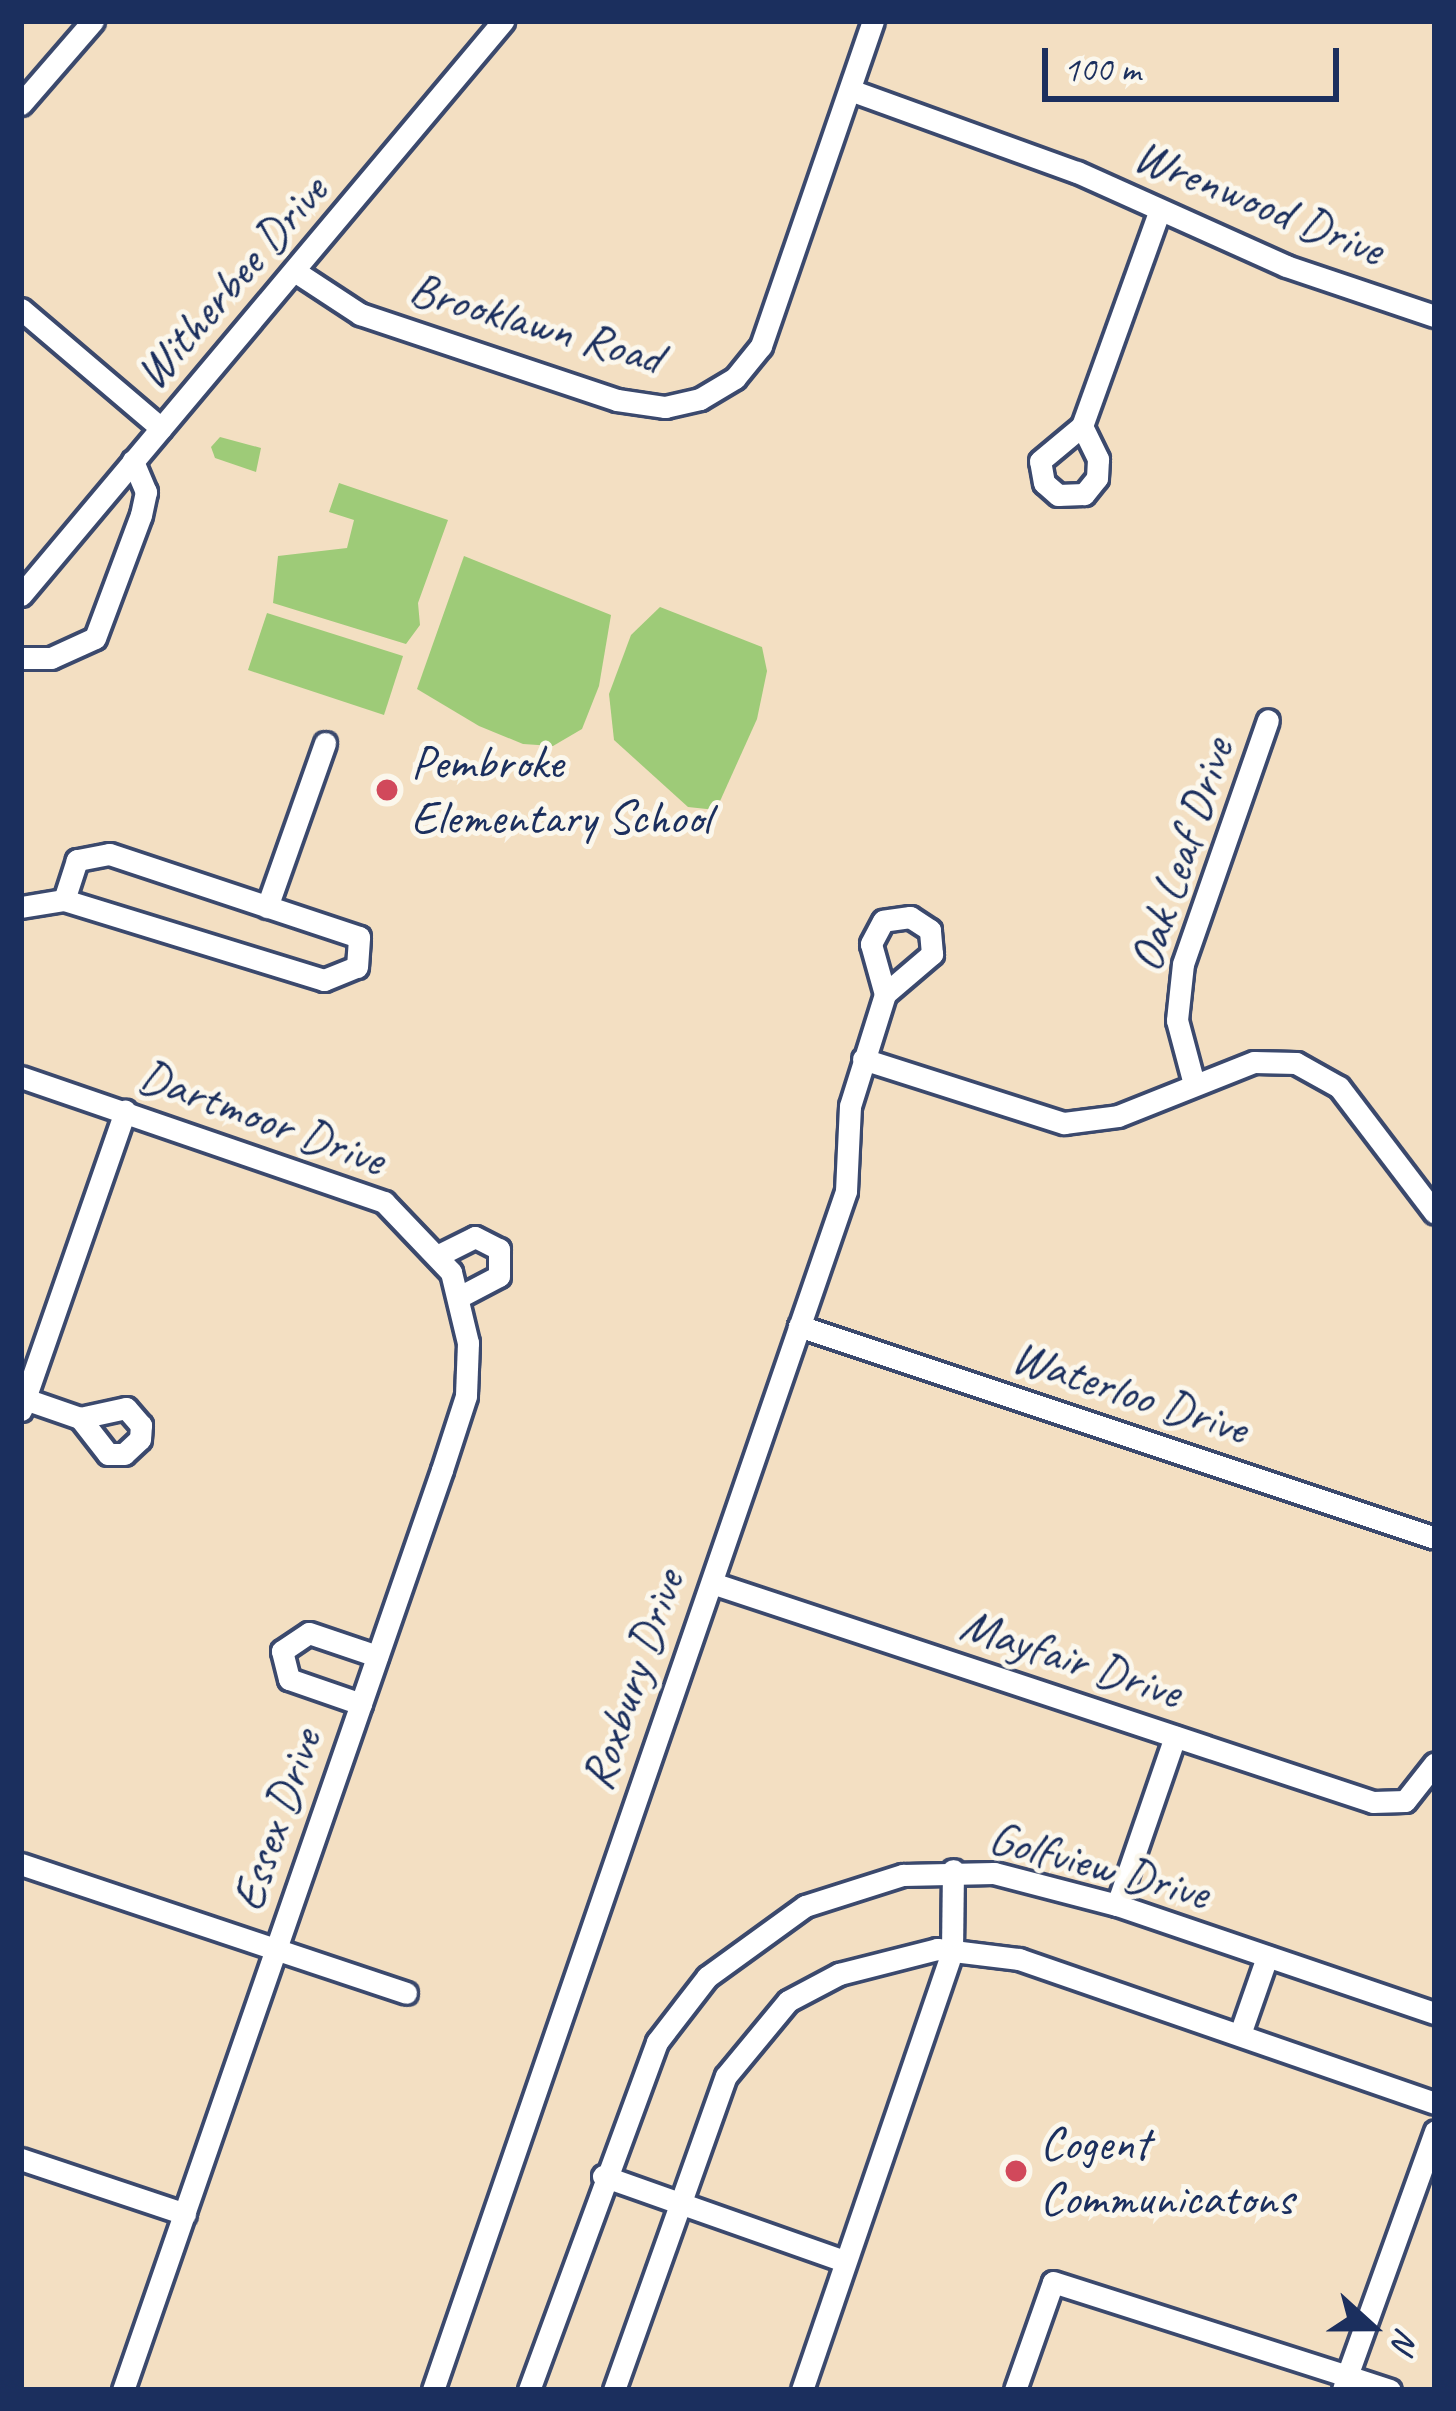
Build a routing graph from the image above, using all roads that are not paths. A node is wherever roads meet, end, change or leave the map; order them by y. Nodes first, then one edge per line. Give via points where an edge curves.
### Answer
1 (93, 21) edge
2 (503, 21) edge
3 (873, 21) edge
4 (850, 90) junction
5 (21, 104) edge
6 (1159, 212) junction
7 (296, 272) junction
8 (21, 309) edge
9 (1435, 316) edge
10 (1082, 426) dead end
11 (161, 428) junction
12 (133, 461) junction
13 (21, 595) edge
14 (21, 658) edge
15 (1268, 720) dead end
16 (325, 743) dead end
17 (64, 900) junction
18 (21, 907) edge
19 (267, 907) junction
20 (885, 994) dead end
21 (863, 1059) junction
22 (21, 1077) edge
23 (1194, 1084) junction
24 (125, 1112) junction
25 (1434, 1209) edge
26 (445, 1264) junction
27 (460, 1296) junction
28 (799, 1326) junction
29 (23, 1405) edge
30 (80, 1418) dead end
31 (1435, 1538) edge
32 (712, 1583) junction
33 (377, 1656) junction
34 (361, 1704) junction
35 (1175, 1737) junction
36 (1435, 1763) edge
37 (21, 1864) edge
38 (953, 1870) junction
39 (1117, 1906) junction
40 (276, 1950) junction
41 (952, 1951) junction
42 (1267, 1957) junction
43 (406, 1993) dead end
44 (1435, 2013) edge
45 (1240, 2034) junction
46 (1435, 2103) edge
47 (1435, 2131) edge
48 (21, 2159) edge
49 (603, 2176) junction
50 (680, 2202) junction
51 (185, 2214) junction
52 (845, 2261) junction
53 (1345, 2383) edge
54 (123, 2390) edge
55 (433, 2390) edge
56 (529, 2390) edge
57 (614, 2390) edge
58 (802, 2390) edge
59 (1015, 2390) edge
60 (1390, 2390) edge

1 - 5 street
2 - 7 street, Witherbee Drive
3 - 4 street, Brooklawn Road
4 - 6 street, Wrenwood Drive via 1077,172
4 - 7 street, Brooklawn Road via 761,346 735,378 700,399 665,406 617,400 360,314
6 - 9 street, Wrenwood Drive
6 - 10 street
7 - 11 street, Witherbee Drive
8 - 11 street
11 - 12 street, Witherbee Drive
12 - 13 street, Witherbee Drive
12 - 14 street via 146,492 141,515 94,638 52,658
15 - 23 street, Oak Leaf Drive via 1184,964 1177,1020
16 - 19 street
17 - 18 street
17 - 19 street via 77,860 109,854
17 - 19 street via 325,980 357,968 358,937
20 - 21 street, Roxbury Drive
21 - 23 street via 1064,1123 1118,1116
21 - 28 street, Roxbury Drive via 847,1129 847,1191
22 - 24 street, Dartmoor Drive
23 - 25 street via 1254,1062 1311,1069 1355,1105
24 - 26 street, Dartmoor Drive via 372,1196
24 - 29 street
26 - 27 street, Essex Drive
26 - 27 street via 476,1237 499,1249 499,1276
27 - 33 street, Essex Drive via 466,1396
28 - 31 street, Waterloo Drive
28 - 32 street, Roxbury Drive
29 - 30 street
32 - 35 street, Mayfair Drive
32 - 55 street, Roxbury Drive
33 - 34 street, Essex Drive
33 - 34 street via 309,1633 282,1651 290,1679
34 - 40 street, Essex Drive
35 - 36 street, Mayfair Drive via 1373,1802 1405,1801
35 - 39 street
37 - 40 street
38 - 39 street, Golfview Drive via 1032,1880
38 - 41 street
38 - 49 street, Golfview Drive via 837,1893 732,1953 657,2042
39 - 42 street, Golfview Drive
40 - 43 street
40 - 51 street, Essex Drive
41 - 45 street via 1019,1959
41 - 50 street via 887,1958 788,2002 726,2076
41 - 52 street
42 - 44 street, Golfview Drive
42 - 45 street
45 - 46 street
47 - 53 street
48 - 51 street
49 - 50 street
49 - 56 street, Golfview Drive
50 - 52 street
50 - 57 street
51 - 54 street, Essex Drive
52 - 58 street
53 - 59 street via 1053,2282
53 - 60 street

